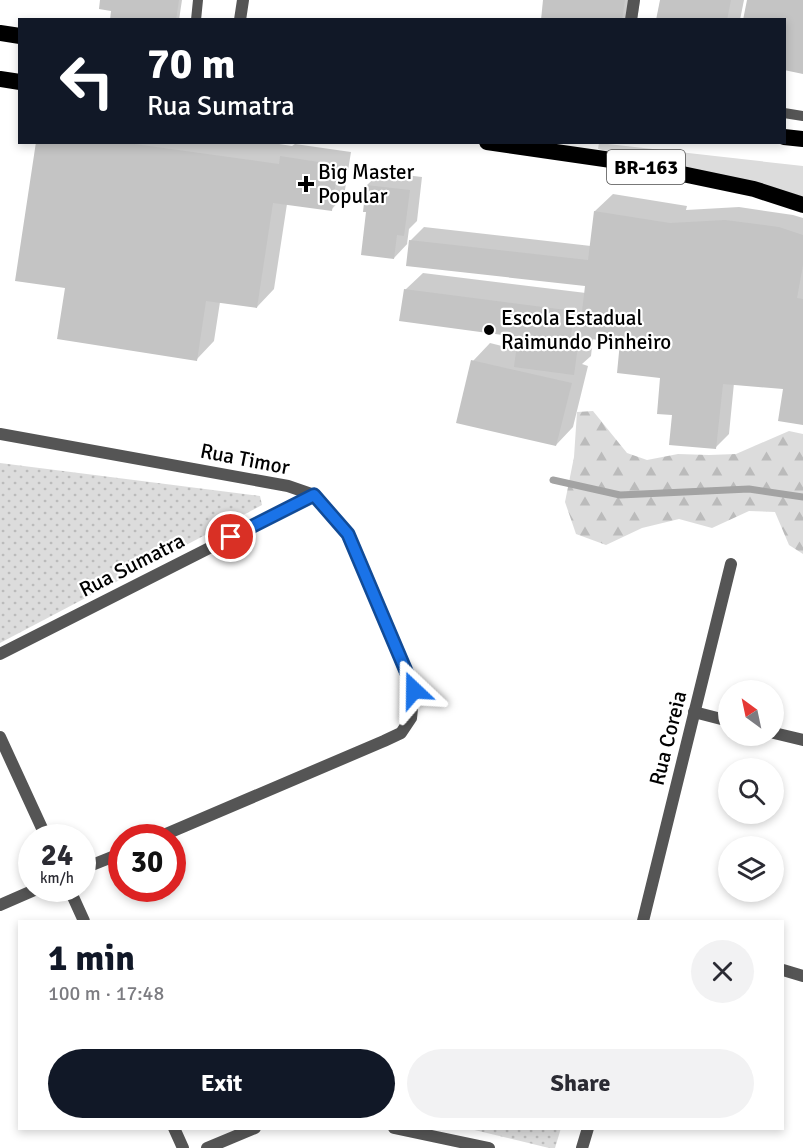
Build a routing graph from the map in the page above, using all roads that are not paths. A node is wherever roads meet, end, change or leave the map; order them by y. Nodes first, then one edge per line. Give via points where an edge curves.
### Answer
1 (198, 0) edge
2 (243, 0) edge
3 (634, 0) edge
4 (196, 18) edge
5 (240, 18) edge
6 (631, 18) edge
7 (0, 33) edge
8 (18, 36) edge
9 (0, 79) edge
10 (18, 82) edge
11 (786, 113) edge
12 (803, 117) edge
13 (786, 137) edge
14 (803, 139) edge
15 (500, 144) edge
16 (803, 206) edge
17 (0, 434) edge
18 (314, 495) junction
19 (731, 564) dead end
20 (0, 654) edge
21 (694, 712) junction
22 (718, 718) edge
23 (784, 735) edge
24 (0, 737) edge
25 (803, 740) edge
26 (40, 824) edge
27 (186, 825) edge
28 (18, 897) edge
29 (75, 902) edge
30 (0, 905) edge
31 (84, 920) edge
32 (643, 920) edge
33 (784, 970) edge
34 (803, 976) edge
35 (175, 1130) edge
36 (250, 1130) edge
37 (404, 1130) edge
38 (587, 1130) edge
39 (183, 1148) edge
40 (207, 1148) edge
41 (489, 1148) edge
42 (582, 1148) edge

1 - 4 lane
2 - 5 street
3 - 6 street
7 - 8 highway
9 - 10 highway
11 - 12 lane
13 - 14 highway
15 - 16 highway, BR-163 via 625,162 754,189
17 - 18 street, Rua Timor via 288,486
18 - 20 street, Rua Sumatra
18 - 27 street, Rua Timor via 348,534 414,690 411,718 401,733
19 - 21 street, Rua Coreia
21 - 22 street
21 - 32 street, Rua Coreia
23 - 25 street
24 - 26 street
28 - 30 street
29 - 31 street
33 - 34 street
35 - 39 street
36 - 40 street
37 - 41 street
38 - 42 street

